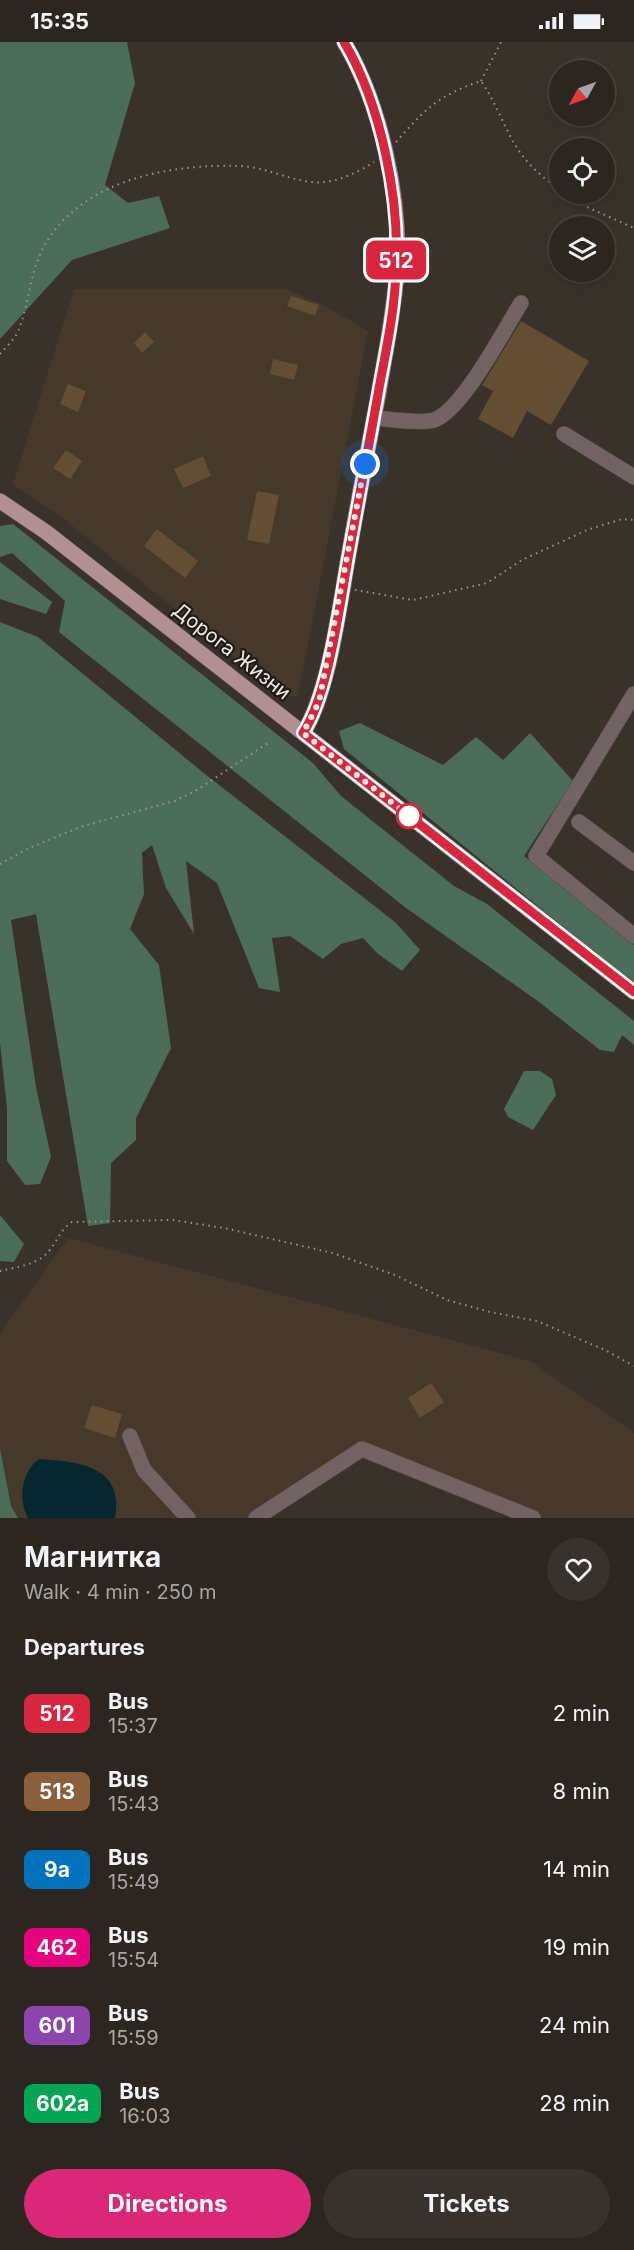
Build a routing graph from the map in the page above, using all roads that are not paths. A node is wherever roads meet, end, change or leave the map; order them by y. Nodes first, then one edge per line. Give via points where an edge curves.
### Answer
1 (344, 42) edge
2 (521, 303) dead end
3 (374, 418) junction
4 (564, 434) dead end
5 (634, 477) edge
6 (0, 501) edge
7 (634, 694) edge
8 (303, 733) junction
9 (579, 822) dead end
10 (634, 863) edge
11 (634, 936) edge
12 (634, 992) edge
13 (130, 1436) dead end
14 (188, 1518) edge
15 (256, 1518) edge
16 (533, 1518) edge

1 - 3 main road via 372,104 394,200 397,269
2 - 3 street via 461,398 448,412 432,420
3 - 8 main road via 319,702
4 - 5 street
6 - 8 main road, Дорога Жизни via 46,532
7 - 11 street via 536,856
8 - 12 main road, Дорога Жизни
9 - 10 street
13 - 14 street via 144,1470
15 - 16 street via 362,1449

